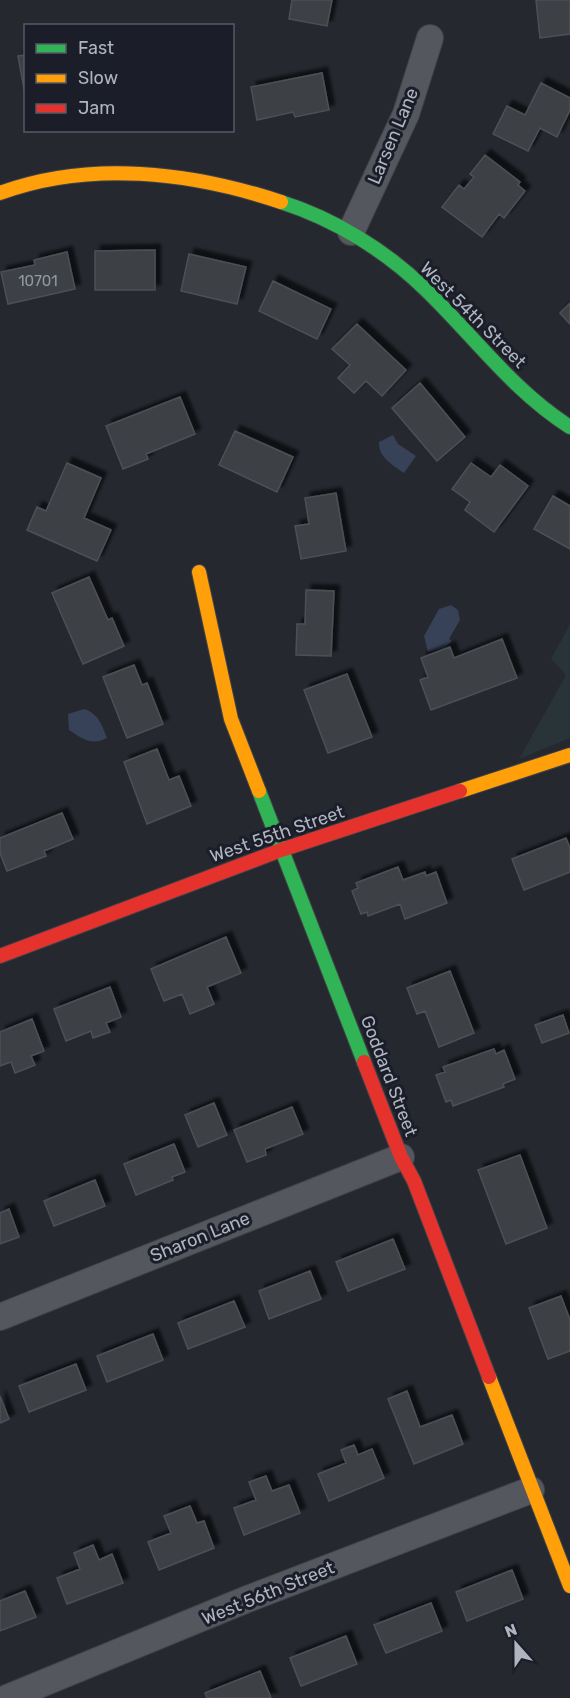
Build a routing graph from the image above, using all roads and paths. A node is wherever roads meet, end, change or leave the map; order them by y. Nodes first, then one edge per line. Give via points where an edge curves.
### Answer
1 (430, 38) dead end
2 (0, 193) edge
3 (351, 232) junction
4 (570, 427) edge
5 (199, 572) dead end
6 (570, 755) edge
7 (281, 850) junction
8 (0, 956) edge
9 (401, 1157) junction
10 (0, 1317) edge
11 (531, 1490) junction
12 (565, 1557) edge
13 (570, 1586) edge
14 (7, 1698) edge

1 - 3 street, Larsen Lane via 406,114
2 - 3 street, West 54th Street via 42,180 102,174 164,175 223,184 292,206
3 - 4 street, West 54th Street via 420,284 517,385
5 - 7 street, Goddard Street via 231,719
6 - 7 street, West 55th Street
7 - 8 street, West 55th Street
7 - 9 street, Goddard Street
9 - 10 street, Sharon Lane
9 - 11 street, Goddard Street via 414,1181
11 - 12 street, Goddard Street
11 - 14 street, West 56th Street via 245,1600
12 - 13 street, Goddard Street

